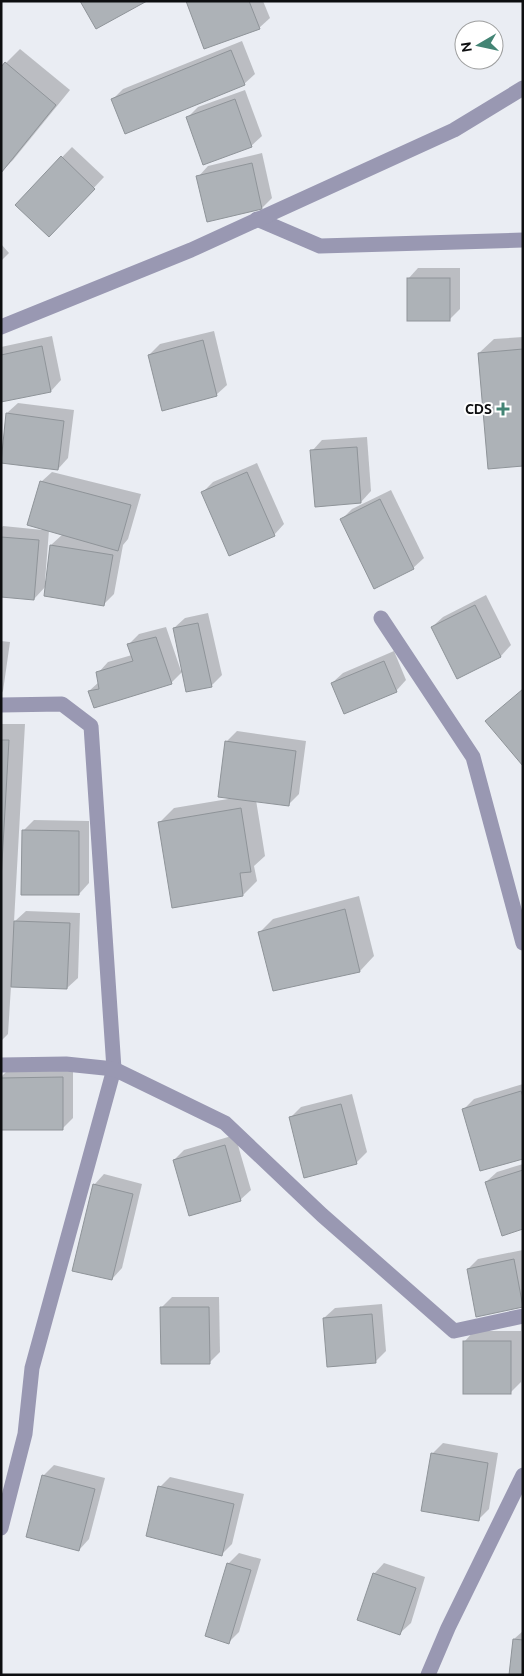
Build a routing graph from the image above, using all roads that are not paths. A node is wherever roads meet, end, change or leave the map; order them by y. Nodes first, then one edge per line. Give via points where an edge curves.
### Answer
1 (523, 88) edge
2 (257, 220) junction
3 (523, 240) edge
4 (1, 327) edge
5 (381, 618) dead end
6 (1, 704) edge
7 (523, 943) edge
8 (1, 1065) edge
9 (114, 1069) junction
10 (523, 1316) edge
11 (523, 1474) edge
12 (1, 1528) edge
13 (428, 1675) edge

1 - 2 street via 454,130
2 - 3 street via 320,246
2 - 4 street
5 - 7 street via 473,757
6 - 9 street via 62,704 91,726
8 - 9 street via 66,1064
9 - 10 street via 225,1123 322,1215 454,1331
9 - 12 street via 32,1368 25,1434
11 - 13 street

